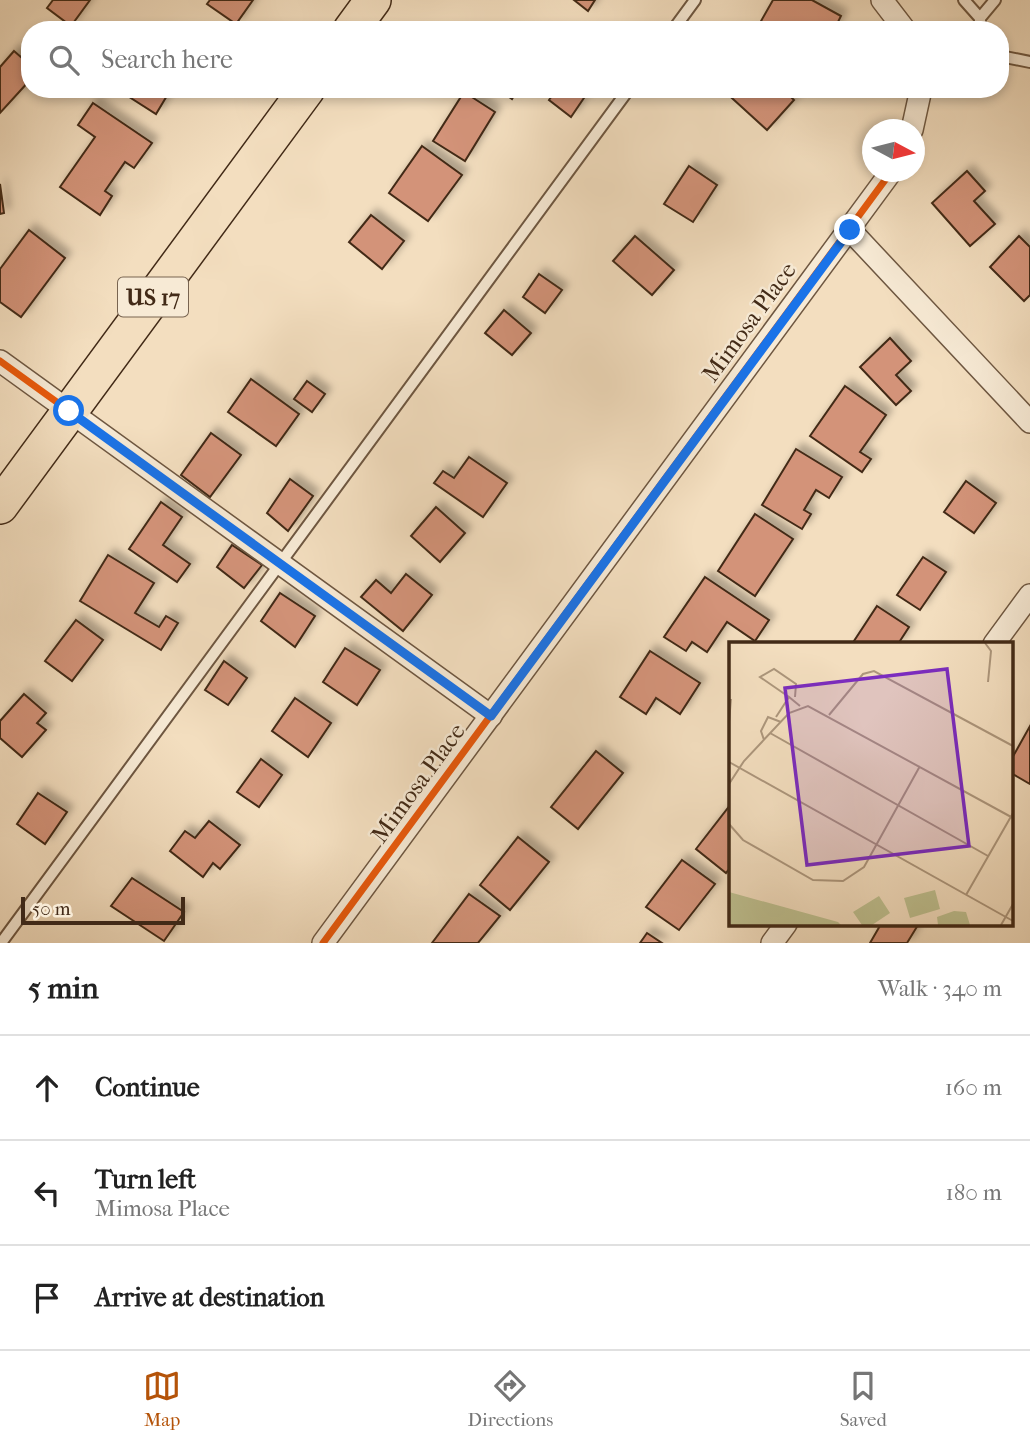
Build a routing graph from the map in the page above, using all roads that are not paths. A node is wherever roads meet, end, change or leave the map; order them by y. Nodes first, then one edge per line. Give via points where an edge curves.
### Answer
1 (373, 0) edge
2 (695, 0) edge
3 (882, 0) edge
4 (964, 0) edge
5 (995, 0) edge
6 (980, 18) junction
7 (358, 21) edge
8 (680, 21) edge
9 (898, 21) edge
10 (980, 21) edge
11 (1009, 58) edge
12 (1030, 62) edge
13 (300, 98) edge
14 (622, 98) edge
15 (919, 98) edge
16 (914, 119) edge
17 (884, 182) edge
18 (850, 230) junction
19 (0, 361) edge
20 (69, 411) junction
21 (1030, 422) edge
22 (0, 506) edge
23 (281, 564) junction
24 (1030, 595) edge
25 (995, 642) edge
26 (491, 716) junction
27 (785, 926) edge
28 (1, 943) edge
29 (323, 943) edge
30 (772, 943) edge

1 - 7 main road
2 - 8 lane
3 - 9 street
4 - 6 lane
5 - 6 lane
6 - 10 lane
11 - 12 lane
13 - 20 main road, US 17
14 - 23 lane
15 - 16 street
17 - 18 street, Mimosa Place
18 - 21 street
18 - 26 street, Mimosa Place
19 - 20 street
20 - 22 main road, US 17
20 - 23 street
23 - 26 street
23 - 28 lane
24 - 25 street
26 - 29 street, Mimosa Place
27 - 30 street

